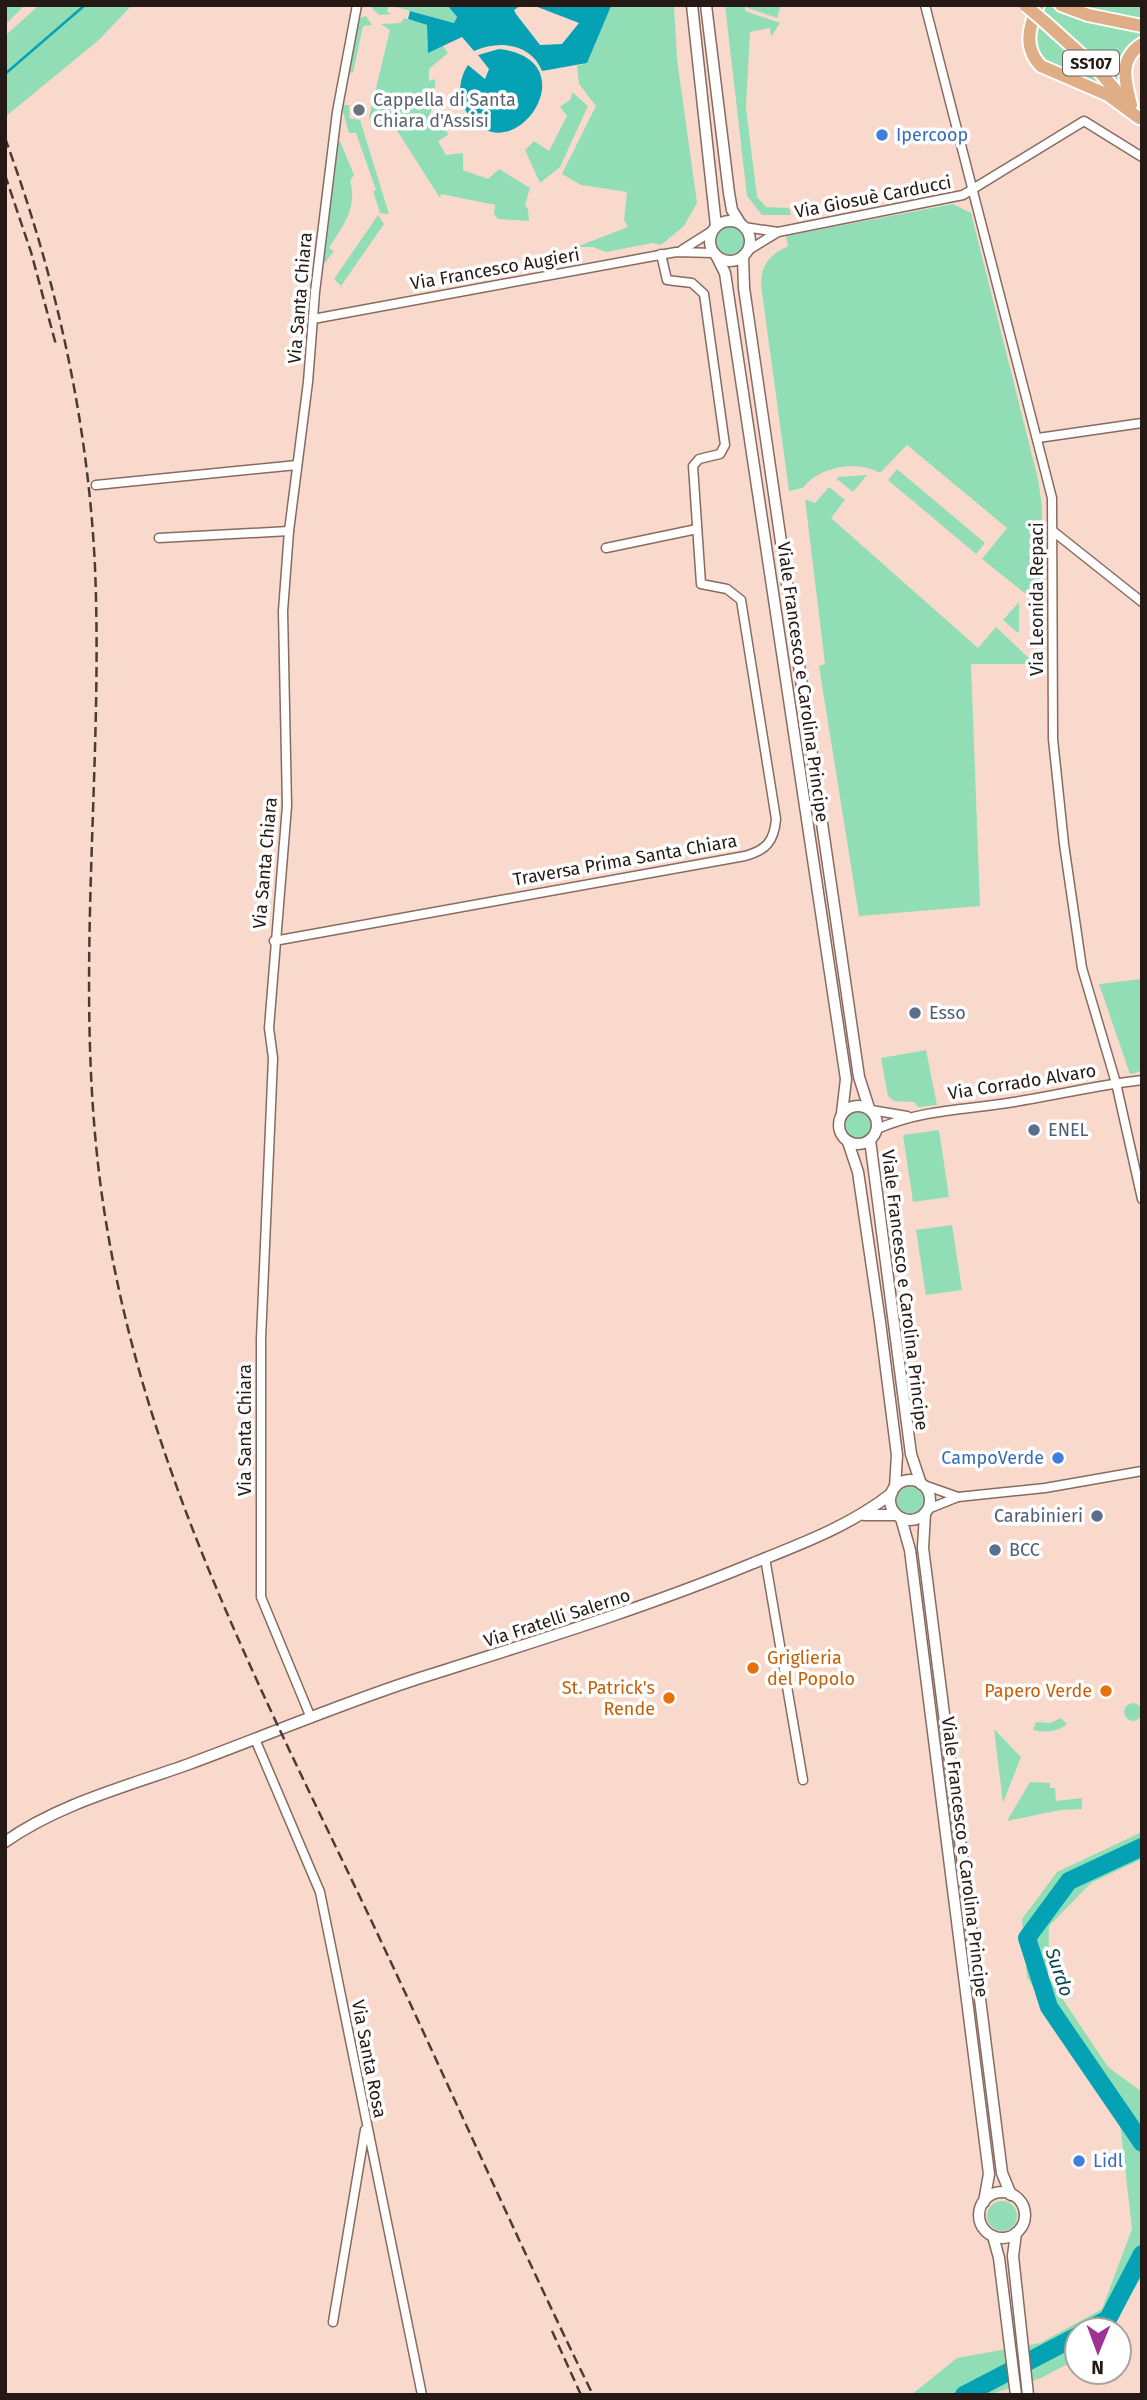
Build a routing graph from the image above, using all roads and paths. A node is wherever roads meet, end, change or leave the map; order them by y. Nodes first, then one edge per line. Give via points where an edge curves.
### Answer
1 (357, 5) edge
2 (692, 5) edge
3 (706, 5) edge
4 (925, 5) edge
5 (1061, 5) edge
6 (1030, 6) edge
7 (1142, 26) edge
8 (1142, 44) edge
9 (1138, 116) edge
10 (1142, 157) edge
11 (974, 189) junction
12 (742, 225) junction
13 (714, 228) junction
14 (778, 232) junction
15 (682, 251) junction
16 (661, 254) junction
17 (745, 254) junction
18 (715, 255) junction
19 (313, 319) junction
20 (1142, 423) edge
21 (1038, 438) junction
22 (298, 465) junction
23 (96, 485) dead end
24 (697, 529) junction
25 (289, 531) junction
26 (1054, 531) junction
27 (159, 538) dead end
28 (606, 548) dead end
29 (1142, 602) edge
30 (274, 941) junction
31 (1142, 1080) edge
32 (1116, 1083) junction
33 (870, 1109) junction
34 (842, 1113) junction
35 (907, 1116) junction
36 (877, 1129) junction
37 (870, 1140) junction
38 (848, 1142) junction
39 (1142, 1199) edge
40 (1142, 1471) edge
41 (921, 1484) junction
42 (893, 1490) junction
43 (958, 1497) junction
44 (926, 1511) junction
45 (864, 1516) junction
46 (899, 1516) junction
47 (765, 1558) junction
48 (311, 1718) junction
49 (256, 1739) junction
50 (803, 1780) dead end
51 (5, 1842) edge
52 (366, 2123) junction
53 (1011, 2194) junction
54 (984, 2202) junction
55 (1016, 2233) junction
56 (993, 2236) junction
57 (332, 2322) dead end
58 (1028, 2391) edge
59 (1016, 2392) edge
60 (422, 2395) edge

1 - 19 street, Via Santa Chiara via 335,123
2 - 13 street, Viale Francesco e Carolina Principe
3 - 12 street, Viale Francesco e Carolina Principe via 729,193
4 - 11 street, Via Leonida Repaci
5 - 7 main road
6 - 9 main road, SS107, bridge via 1098,70
6 - 9 main road via 1032,57 1041,66 1108,95
8 - 9 main road via 1129,54 1124,68
10 - 11 street, Via Giosuè Carducci via 1084,121
11 - 14 street, Via Giosuè Carducci
11 - 21 street, Via Leonida Repaci
12 - 13 street via 728,221
12 - 14 street, Via Giosuè Carducci
12 - 17 street, Viale Francesco e Carolina Principe via 750,237
13 - 15 street, Via Francesco Augieri
13 - 18 street, Viale Francesco e Carolina Principe via 710,244
14 - 17 street, Via Giosuè Carducci
15 - 16 street, Via Francesco Augieri
15 - 18 street, Via Francesco Augieri
16 - 19 street, Via Francesco Augieri
16 - 24 street, Traversa Prima Santa Chiara via 667,280 692,283 704,294 724,436 720,454 699,459 693,466
17 - 18 street via 730,261
17 - 33 street, Viale Francesco e Carolina Principe via 744,288 851,1024 859,1077
18 - 34 street, Viale Francesco e Carolina Principe via 725,273 784,655 846,1079
19 - 22 street, Via Santa Chiara
20 - 21 street
21 - 26 street, Via Leonida Repaci via 1052,498
22 - 23 street
22 - 25 street, Via Santa Chiara
24 - 28 street
24 - 30 street, Traversa Prima Santa Chiara via 701,584 727,589 743,607 776,819 775,832 763,851
25 - 27 street
25 - 30 street, Via Santa Chiara via 284,611 288,806
26 - 29 street
26 - 32 street, Via Leonida Repaci via 1053,739 1064,844 1082,968
30 - 48 street, Via Santa Chiara via 261,1339 261,1597
31 - 32 street, Via Corrado Alvaro
32 - 35 street, Via Corrado Alvaro
32 - 39 street, Via Leonida Repaci
33 - 34 street via 852,1106
33 - 35 street, Via Corrado Alvaro
33 - 36 street, Viale Francesco e Carolina Principe
34 - 38 street, Viale Francesco e Carolina Principe via 840,1132
35 - 36 street, Via Corrado Alvaro
36 - 37 street, Viale Francesco e Carolina Principe
37 - 38 street, Viale Francesco e Carolina Principe
37 - 41 street, Viale Francesco e Carolina Principe via 907,1427
38 - 42 street, Viale Francesco e Carolina Principe via 858,1172 880,1322 897,1455
40 - 43 street
41 - 42 street via 905,1481
41 - 43 street
41 - 44 street, Viale Francesco e Carolina Principe via 930,1497
42 - 45 street, Via Fratelli Salerno
42 - 46 street, Viale Francesco e Carolina Principe via 891,1505
43 - 44 street
44 - 46 street via 913,1520
44 - 53 street, Viale Francesco e Carolina Principe via 923,1548 1002,2173
45 - 46 street, Via Fratelli Salerno
45 - 47 street, Via Fratelli Salerno
46 - 54 street, Viale Francesco e Carolina Principe via 910,1550 989,2174
47 - 48 street, Via Fratelli Salerno via 611,1618 413,1680
47 - 50 street
48 - 49 street, Via Fratelli Salerno
49 - 51 street, Via Fratelli Salerno via 64,1810
49 - 52 street, Via Santa Rosa via 320,1892
52 - 57 street
52 - 60 street, Via Santa Rosa
53 - 54 street via 994,2194
53 - 55 street, Viale Francesco e Carolina Principe via 1025,2213
54 - 56 street, Viale Francesco e Carolina Principe via 980,2218
55 - 56 street via 1005,2238
55 - 58 street, Viale Francesco e Carolina Principe via 1013,2256
56 - 59 street, Viale Francesco e Carolina Principe

